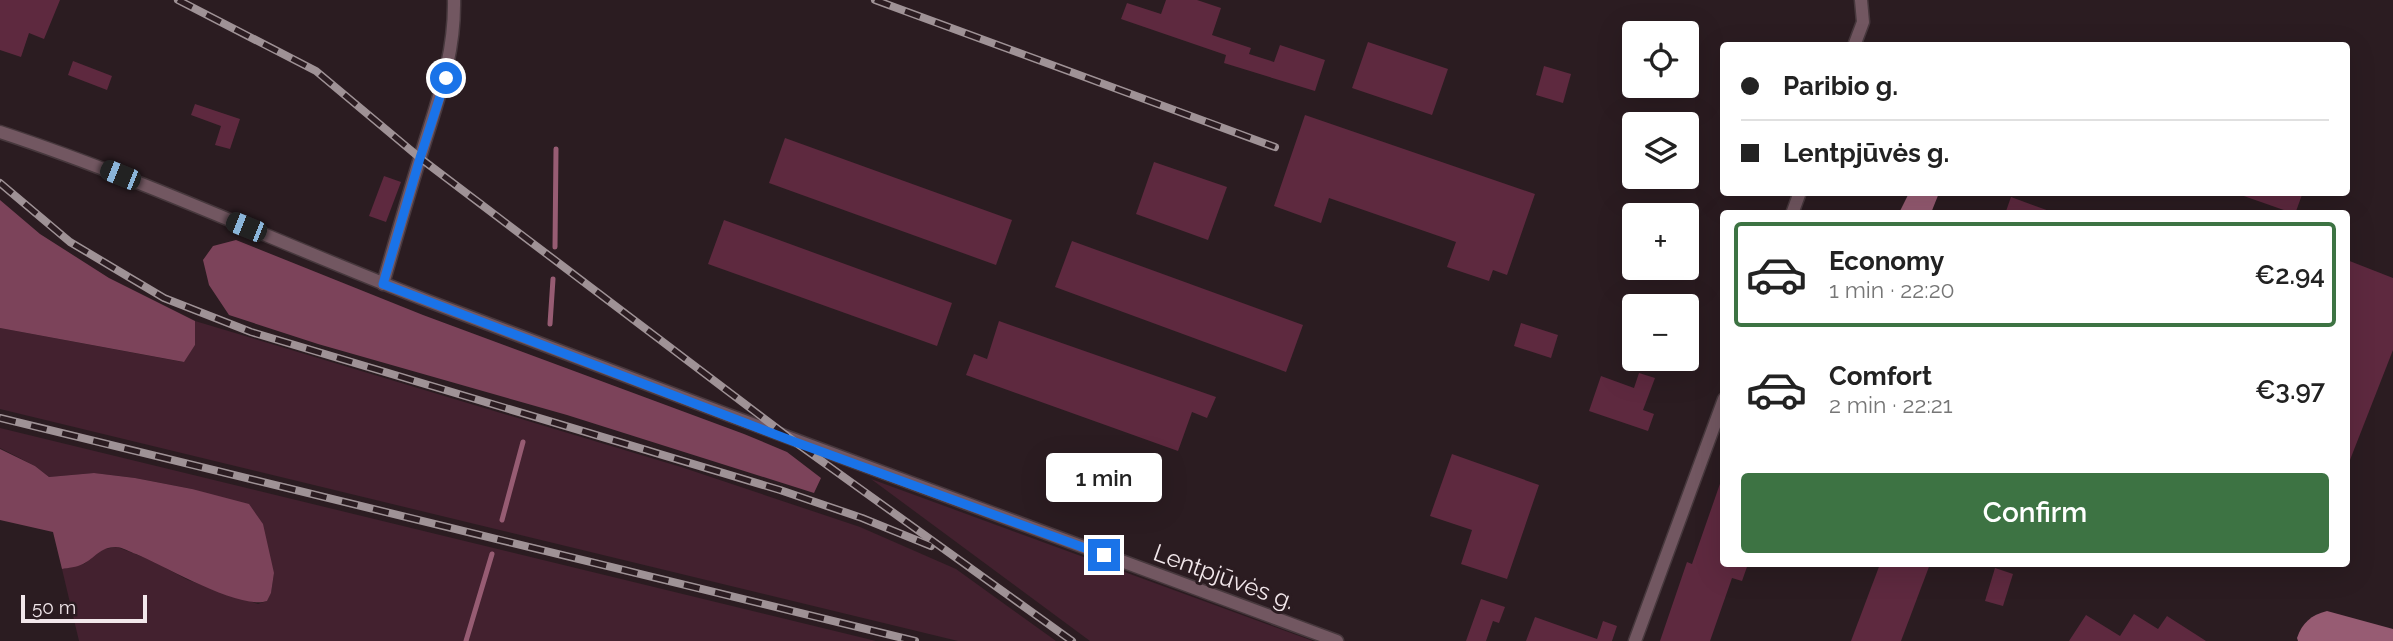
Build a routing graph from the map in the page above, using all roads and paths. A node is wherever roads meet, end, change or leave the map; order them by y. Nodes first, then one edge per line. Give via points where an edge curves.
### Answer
1 (454, 0) edge
2 (1861, 0) edge
3 (1856, 42) edge
4 (0, 132) edge
5 (383, 284) junction
6 (1720, 410) edge
7 (1336, 641) edge
8 (1635, 641) edge

1 - 5 street via 455,27 446,78
2 - 3 street via 1863,22
4 - 5 street, Lentpjūvės g. via 72,156
5 - 7 street, Lentpjūvės g.
6 - 8 street

